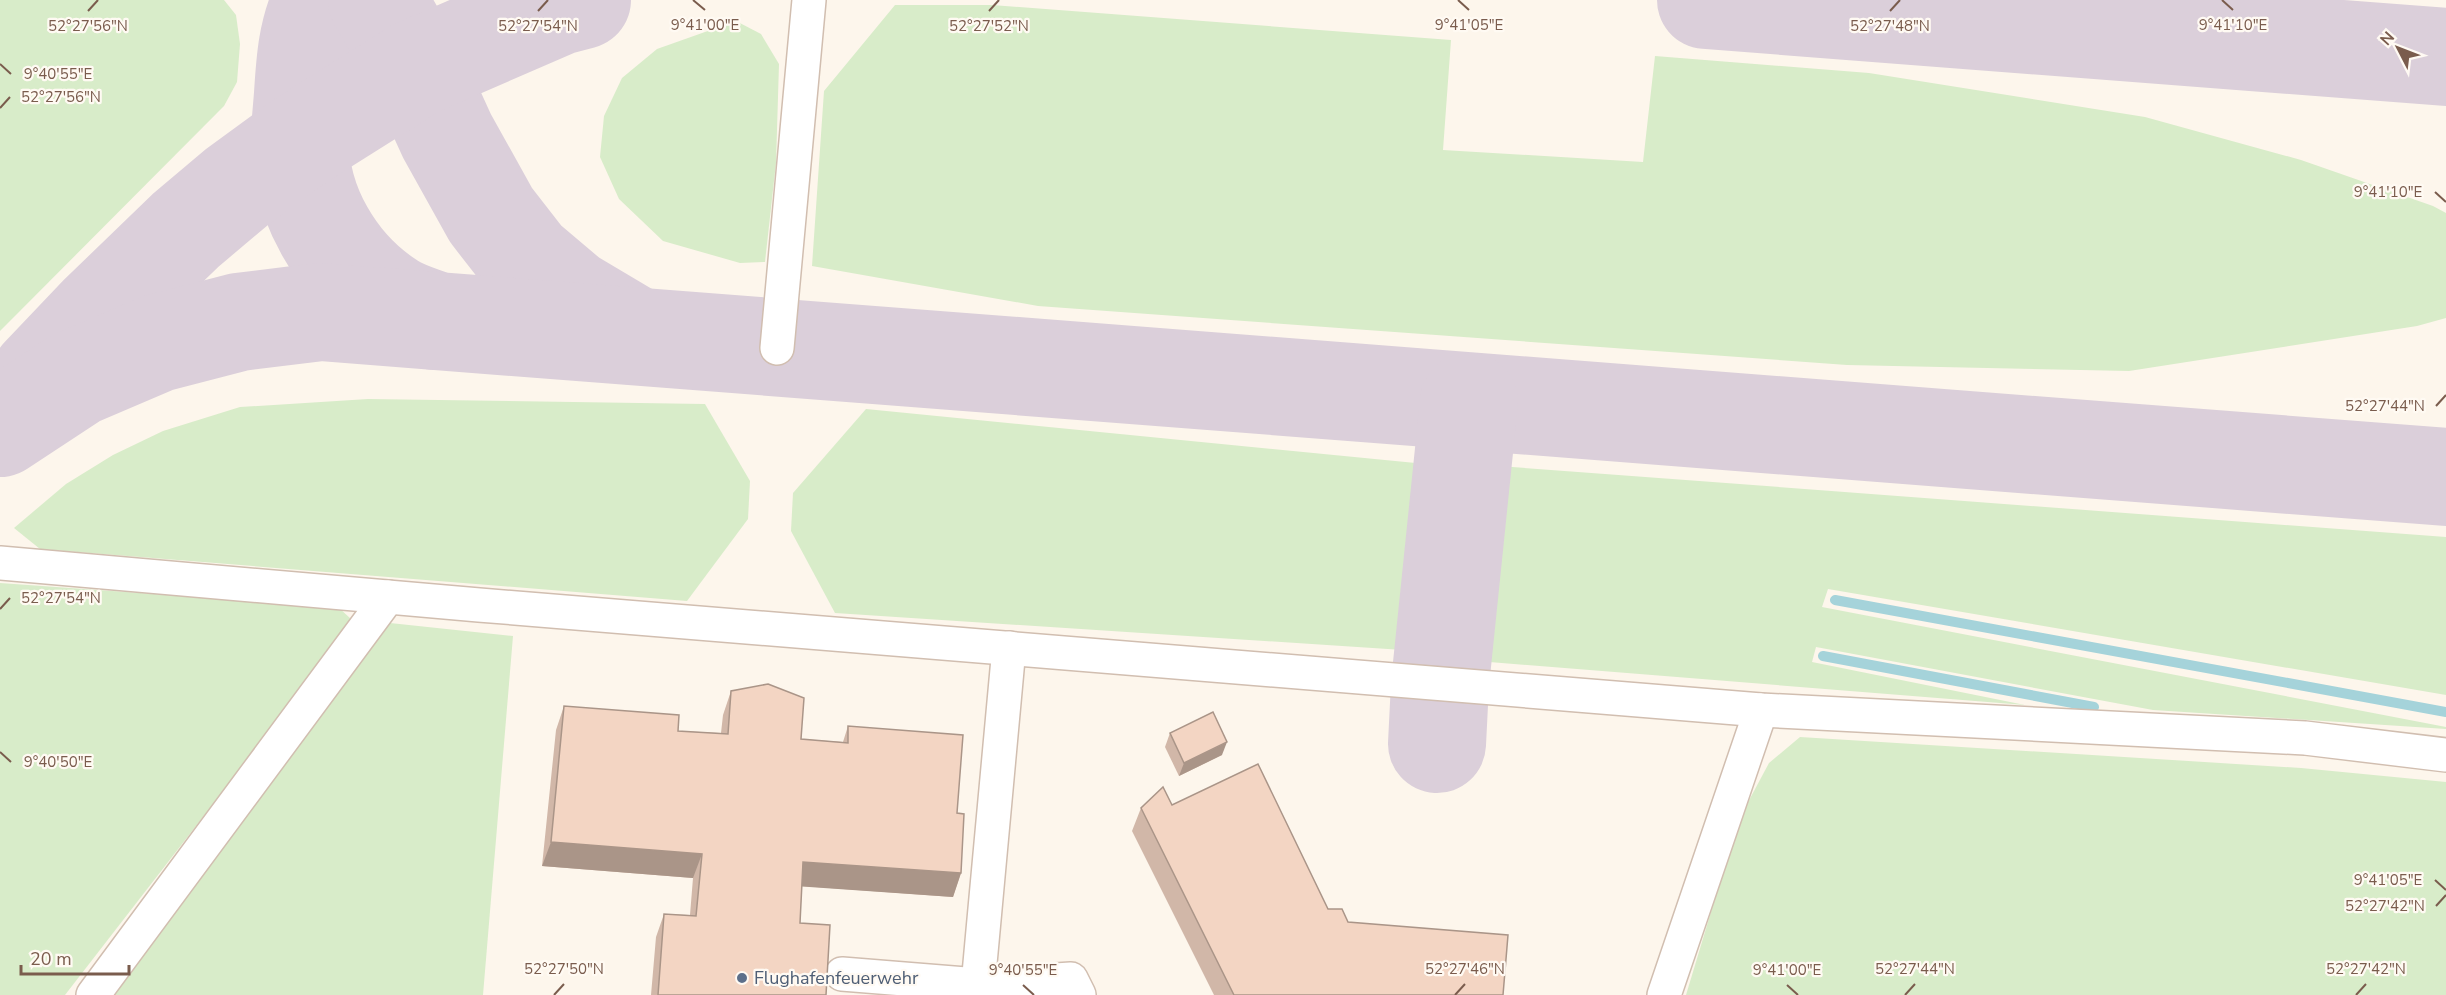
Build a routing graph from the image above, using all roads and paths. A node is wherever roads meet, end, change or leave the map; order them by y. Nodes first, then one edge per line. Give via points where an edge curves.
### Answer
1 (809, 0) edge
2 (777, 348) dead end
3 (0, 563) edge
4 (388, 597) junction
5 (1009, 648) junction
6 (1761, 710) junction
7 (2446, 754) edge
8 (842, 974) dead end
9 (978, 985) junction
10 (93, 995) edge
11 (1079, 995) edge
12 (1664, 995) edge

1 - 2 lane
3 - 4 lane
4 - 5 lane
4 - 10 lane
5 - 6 lane
5 - 9 lane
6 - 7 lane via 2305,738
6 - 12 lane
8 - 9 lane
9 - 11 lane via 1071,979

